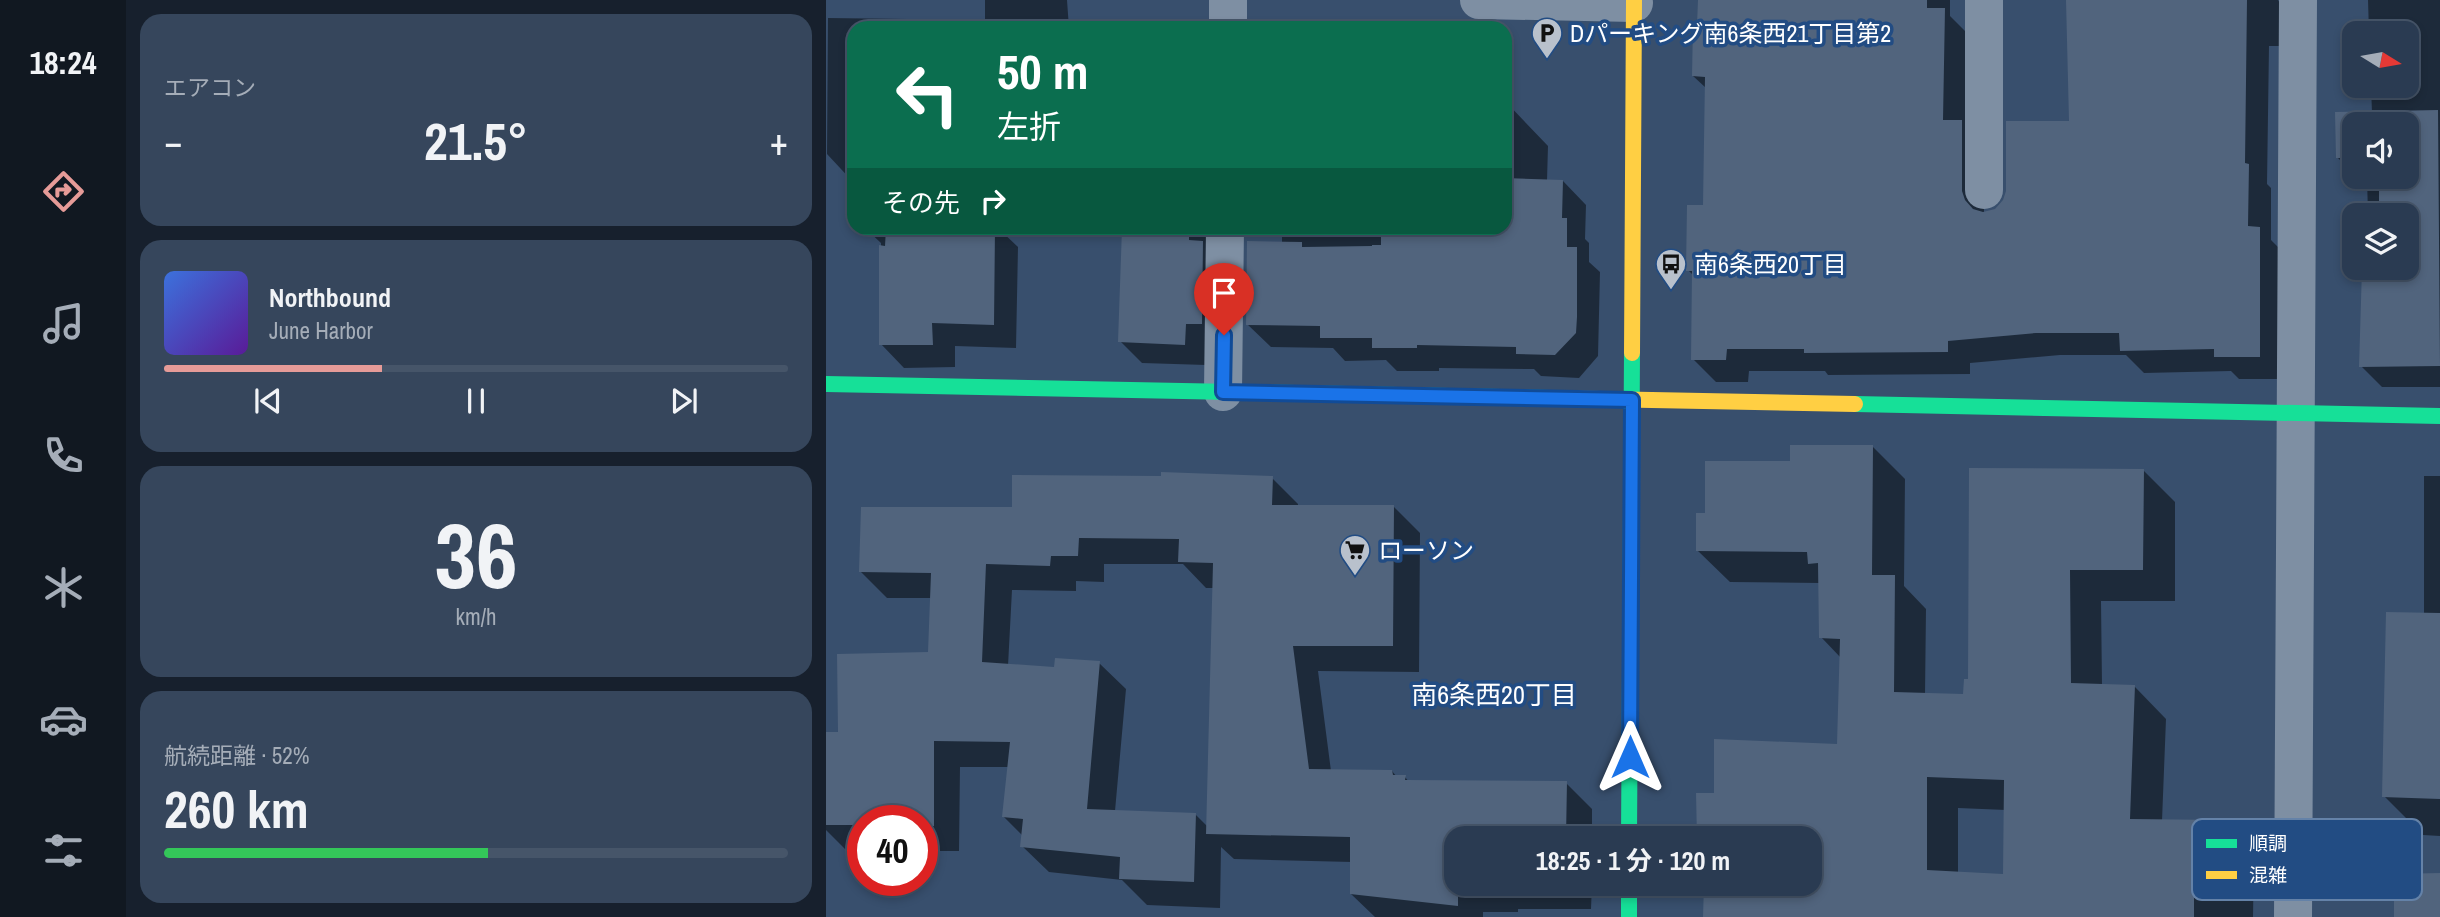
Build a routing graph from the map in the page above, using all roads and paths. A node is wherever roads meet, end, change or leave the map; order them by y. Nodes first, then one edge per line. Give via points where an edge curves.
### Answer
1 (1228, 0) edge
2 (1479, 0) edge
3 (1984, 0) edge
4 (2298, 0) edge
5 (1634, 2) edge
6 (1228, 21) edge
7 (1984, 190) dead end
8 (1225, 235) edge
9 (826, 384) edge
10 (1223, 392) junction
11 (1632, 400) junction
12 (2295, 413) junction
13 (2440, 416) edge
14 (2293, 819) edge
15 (1629, 826) edge
16 (1629, 896) edge
17 (1629, 917) edge

1 - 6 street
2 - 5 street
3 - 7 street
4 - 12 street
5 - 11 street
8 - 10 street
9 - 10 street
10 - 11 street
11 - 12 street
11 - 15 street
12 - 13 street
12 - 14 street
16 - 17 street

